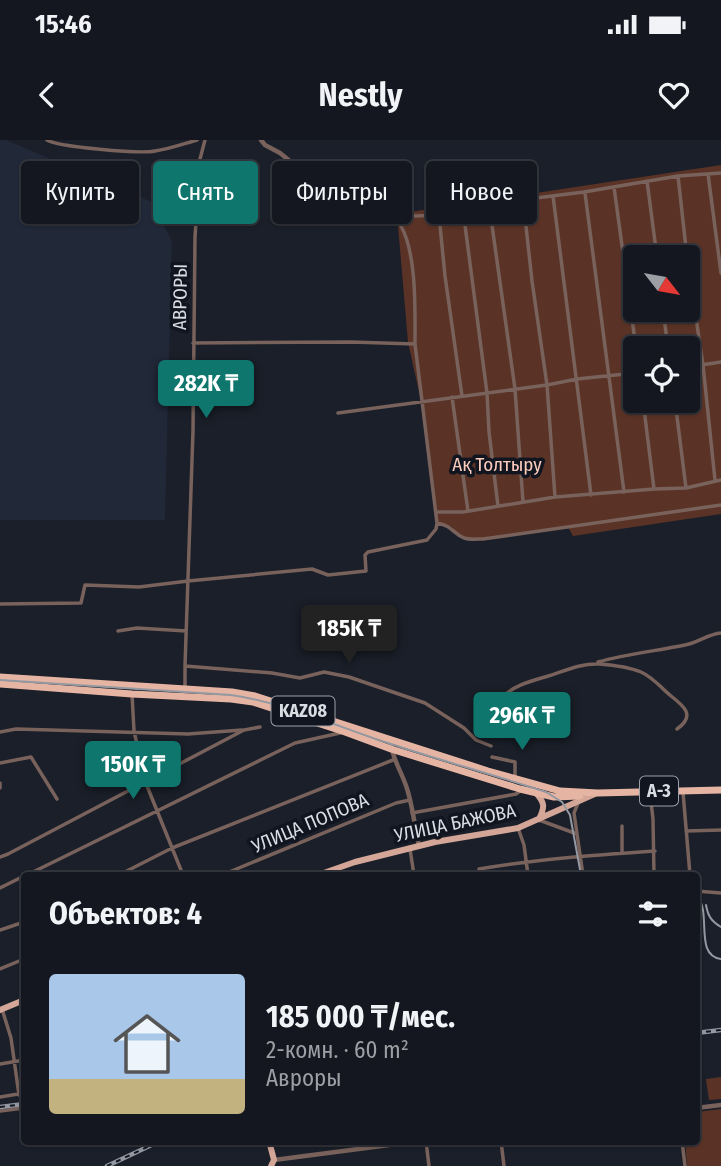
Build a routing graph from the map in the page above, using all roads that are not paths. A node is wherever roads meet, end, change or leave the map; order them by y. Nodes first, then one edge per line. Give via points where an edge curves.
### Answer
1 (47, 140) edge
2 (197, 140) edge
3 (205, 140) edge
4 (261, 140) edge
5 (290, 161) edge
6 (721, 173) edge
7 (708, 174) junction
8 (678, 176) junction
9 (647, 181) junction
10 (614, 187) junction
11 (584, 192) junction
12 (553, 196) junction
13 (537, 198) edge
14 (426, 216) edge
15 (440, 224) edge
16 (465, 224) edge
17 (492, 224) edge
18 (526, 224) edge
19 (655, 245) edge
20 (686, 245) edge
21 (721, 273) edge
22 (697, 322) edge
23 (634, 336) edge
24 (193, 343) junction
25 (415, 344) junction
26 (721, 362) edge
27 (700, 365) edge
28 (703, 365) junction
29 (623, 375) edge
30 (609, 377) junction
31 (577, 379) junction
32 (547, 385) junction
33 (515, 389) junction
34 (487, 393) junction
35 (462, 396) junction
36 (452, 397) junction
37 (421, 401) junction
38 (338, 412) dead end
39 (644, 413) edge
40 (677, 413) edge
41 (715, 480) junction
42 (721, 480) edge
43 (686, 488) junction
44 (654, 489) junction
45 (624, 492) junction
46 (591, 495) junction
47 (555, 497) junction
48 (523, 502) junction
49 (721, 505) edge
50 (498, 506) junction
51 (468, 511) junction
52 (436, 512) junction
53 (438, 523) junction
54 (188, 580) junction
55 (0, 604) edge
56 (118, 631) dead end
57 (186, 631) junction
58 (721, 633) edge
59 (593, 664) junction
60 (185, 666) junction
61 (0, 677) edge
62 (0, 684) edge
63 (186, 693) junction
64 (132, 694) junction
65 (502, 698) dead end
66 (260, 727) dead end
67 (345, 729) junction
68 (677, 729) dead end
69 (244, 730) junction
70 (134, 731) junction
71 (0, 732) edge
72 (390, 745) junction
73 (491, 746) dead end
74 (492, 757) dead end
75 (393, 760) junction
76 (0, 763) edge
77 (515, 779) junction
78 (145, 781) junction
79 (520, 789) junction
80 (721, 790) edge
81 (650, 791) junction
82 (683, 792) junction
83 (536, 793) junction
84 (597, 793) junction
85 (57, 799) dead end
86 (410, 800) junction
87 (578, 803) junction
88 (157, 812) junction
89 (412, 813) junction
90 (539, 820) junction
91 (622, 826) dead end
92 (519, 828) junction
93 (721, 830) edge
94 (686, 831) junction
95 (577, 834) junction
96 (419, 846) junction
97 (172, 848) junction
98 (409, 848) junction
99 (655, 851) junction
100 (622, 853) junction
101 (580, 855) junction
102 (0, 856) edge
103 (527, 861) junction
104 (34, 872) edge
105 (125, 872) edge
106 (182, 872) edge
107 (229, 872) edge
108 (327, 872) edge
109 (413, 872) edge
110 (479, 872) edge
111 (528, 872) edge
112 (583, 872) edge
113 (654, 872) edge
114 (690, 872) edge
115 (21, 878) edge
116 (0, 888) edge
117 (700, 891) edge
118 (721, 892) edge
119 (21, 923) edge
120 (0, 930) edge
121 (21, 960) edge
122 (0, 969) edge
123 (21, 1003) edge
124 (1, 1009) edge
125 (21, 1061) edge
126 (14, 1062) junction
127 (0, 1064) edge
128 (21, 1090) edge
129 (21, 1094) edge
130 (0, 1097) edge
131 (721, 1105) edge
132 (21, 1108) edge
133 (700, 1108) edge
134 (0, 1111) edge
135 (270, 1145) edge
136 (393, 1145) edge
137 (426, 1145) edge
138 (501, 1145) edge
139 (682, 1145) edge
140 (272, 1163) edge
141 (429, 1166) edge
142 (503, 1166) edge
143 (685, 1166) edge

1 - 2 street via 152,152
3 - 24 street, АВРОРЫ via 195,237
4 - 5 street
6 - 7 street
7 - 8 street
7 - 21 street
8 - 9 street
8 - 20 street
9 - 10 street
9 - 19 street
10 - 11 street
10 - 23 street
11 - 12 street
11 - 30 street
12 - 13 street
12 - 31 street
14 - 25 street via 405,213 401,226 407,238 415,296
15 - 35 street
16 - 34 street
17 - 33 street
18 - 32 street
22 - 28 street
24 - 25 street
24 - 54 street, АВРОРЫ
25 - 37 street
26 - 28 street
27 - 28 street
28 - 41 street
29 - 30 street
30 - 31 street
30 - 45 street
31 - 32 street
31 - 46 street
32 - 33 street
32 - 47 street
33 - 34 street
33 - 48 street
34 - 35 street
34 - 50 street
35 - 36 street
36 - 37 street
36 - 51 street
37 - 38 street
37 - 52 street
39 - 44 street
40 - 43 street
41 - 42 street
41 - 43 street
43 - 44 street
44 - 45 street
45 - 46 street
46 - 47 street
47 - 48 street
48 - 50 street
49 - 53 street via 483,539 463,538 452,527
50 - 51 street
51 - 52 street
52 - 53 street
53 - 54 street via 427,540 368,552 366,571 328,575 312,569
54 - 55 street via 139,587 85,585 81,603
54 - 57 street, АВРОРЫ
56 - 57 street
57 - 60 street, АВРОРЫ
58 - 59 street via 687,645
59 - 65 street via 536,680
59 - 68 street via 640,671 663,687 685,709 686,719
60 - 63 street, АВРОРЫ
60 - 73 street via 300,678 324,672 349,677 425,703
61 - 63 highway, KAZ08
62 - 64 highway
63 - 64 highway
63 - 67 highway, KAZ08 via 255,696
64 - 70 street
66 - 69 street
67 - 72 highway, KAZ08
67 - 88 street via 295,743
69 - 70 street
69 - 78 street
70 - 71 street
70 - 78 street
72 - 75 street
72 - 77 highway, KAZ08
72 - 79 highway
74 - 77 street via 515,762
75 - 86 street
75 - 97 street
76 - 85 street via 31,757
77 - 84 highway, KAZ08 via 561,791
78 - 88 street
78 - 102 street
79 - 83 highway
79 - 89 street via 516,794
80 - 82 highway, УЛИЦА БАЖОВА / A-3
81 - 82 highway, УЛИЦА БАЖОВА / A-3
81 - 84 highway, УЛИЦА БАЖОВА / A-3
81 - 99 street
82 - 94 street
83 - 84 highway via 554,797
83 - 90 main road via 543,805
84 - 87 main road, УЛИЦА БАЖОВА
86 - 89 street
86 - 107 street, УЛИЦА ПОПОВА
87 - 90 main road, УЛИЦА БАЖОВА
87 - 95 street via 574,813
88 - 97 street
88 - 104 street
89 - 96 street
90 - 92 main road, УЛИЦА БАЖОВА
90 - 95 street
91 - 100 street
92 - 96 main road, УЛИЦА БАЖОВА
92 - 103 street
93 - 94 street
94 - 114 street
95 - 101 street
96 - 98 main road, УЛИЦА БАЖОВА
97 - 105 street
97 - 106 street
98 - 108 main road, УЛИЦА БАЖОВА
98 - 109 street
99 - 100 street
99 - 113 street
100 - 101 street
101 - 103 street
101 - 112 street
103 - 110 street
103 - 111 street
115 - 116 street
117 - 118 street
119 - 120 street
121 - 122 street
123 - 124 main road
124 - 126 street
125 - 126 street
126 - 127 street
126 - 128 street
129 - 130 street
131 - 133 street
132 - 134 street
135 - 140 main road
136 - 140 street
137 - 141 street
138 - 142 street
139 - 143 street

